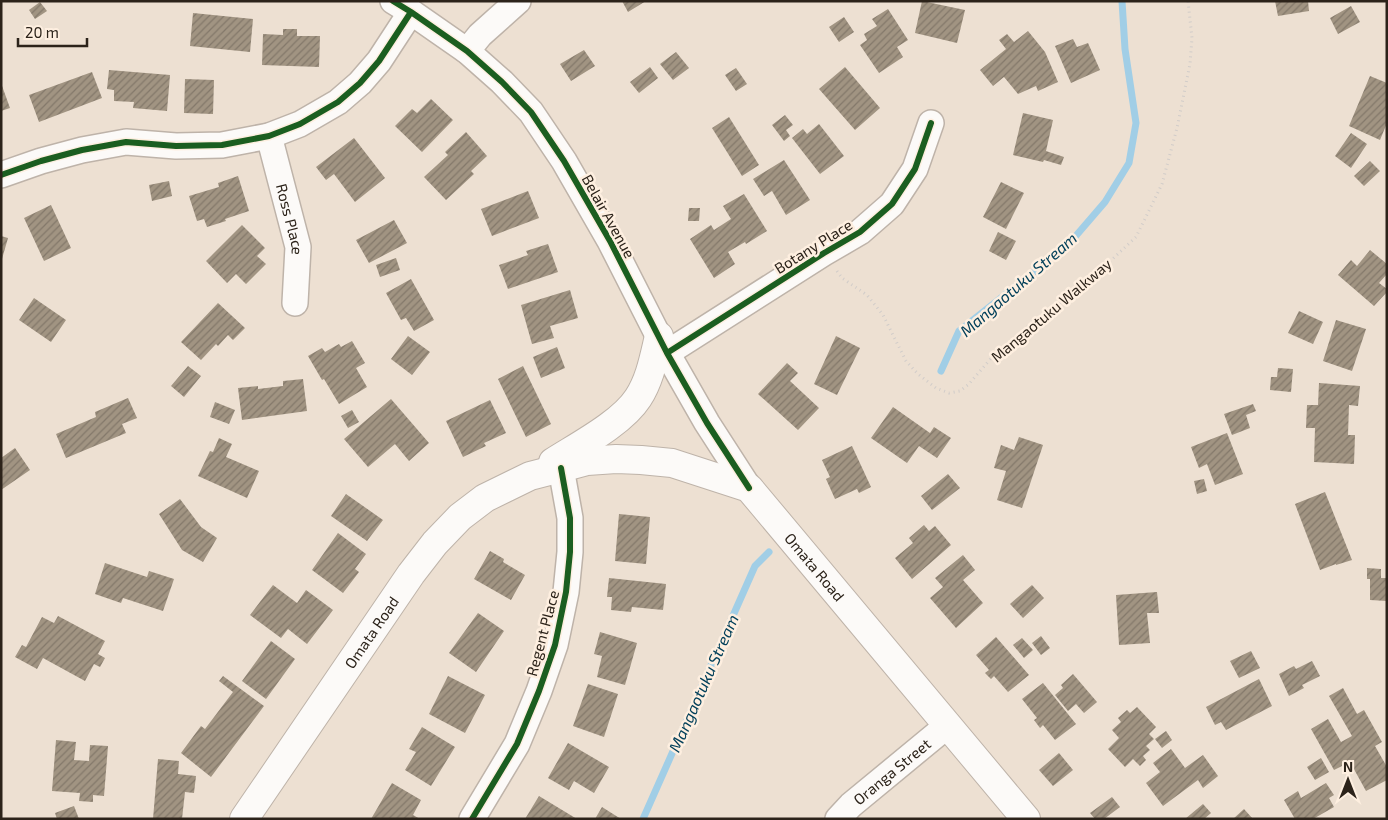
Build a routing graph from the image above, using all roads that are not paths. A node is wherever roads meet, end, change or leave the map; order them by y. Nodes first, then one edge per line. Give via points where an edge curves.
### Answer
1 (518, 1) edge
2 (402, 7) edge
3 (467, 51) junction
4 (931, 123) dead end
5 (269, 136) junction
6 (1, 175) edge
7 (294, 303) dead end
8 (663, 345) junction
9 (561, 468) junction
10 (530, 476) junction
11 (750, 488) junction
12 (948, 726) junction
13 (244, 819) edge
14 (472, 819) edge
15 (838, 819) edge
16 (1026, 819) edge

1 - 3 street
2 - 3 street, Belair Avenue
2 - 5 street via 380,61 360,83 338,102 300,124
3 - 8 street, Belair Avenue via 531,112 564,161 610,241
4 - 8 street, Botany Place via 914,169 892,204 860,232
5 - 6 street via 222,145 126,142 82,150
5 - 7 street, Ross Place via 298,247
8 - 10 main road, Omata Road via 638,398 621,417
8 - 11 street, Belair Avenue via 707,424
9 - 10 main road, Omata Road
9 - 11 main road, Omata Road via 616,459 672,463
9 - 14 street, Regent Place via 570,518 570,552 555,645 517,744
10 - 13 main road, Omata Road via 485,498 460,517 435,543
11 - 12 main road, Omata Road
12 - 15 street, Oranga Street
12 - 16 main road, Omata Road

